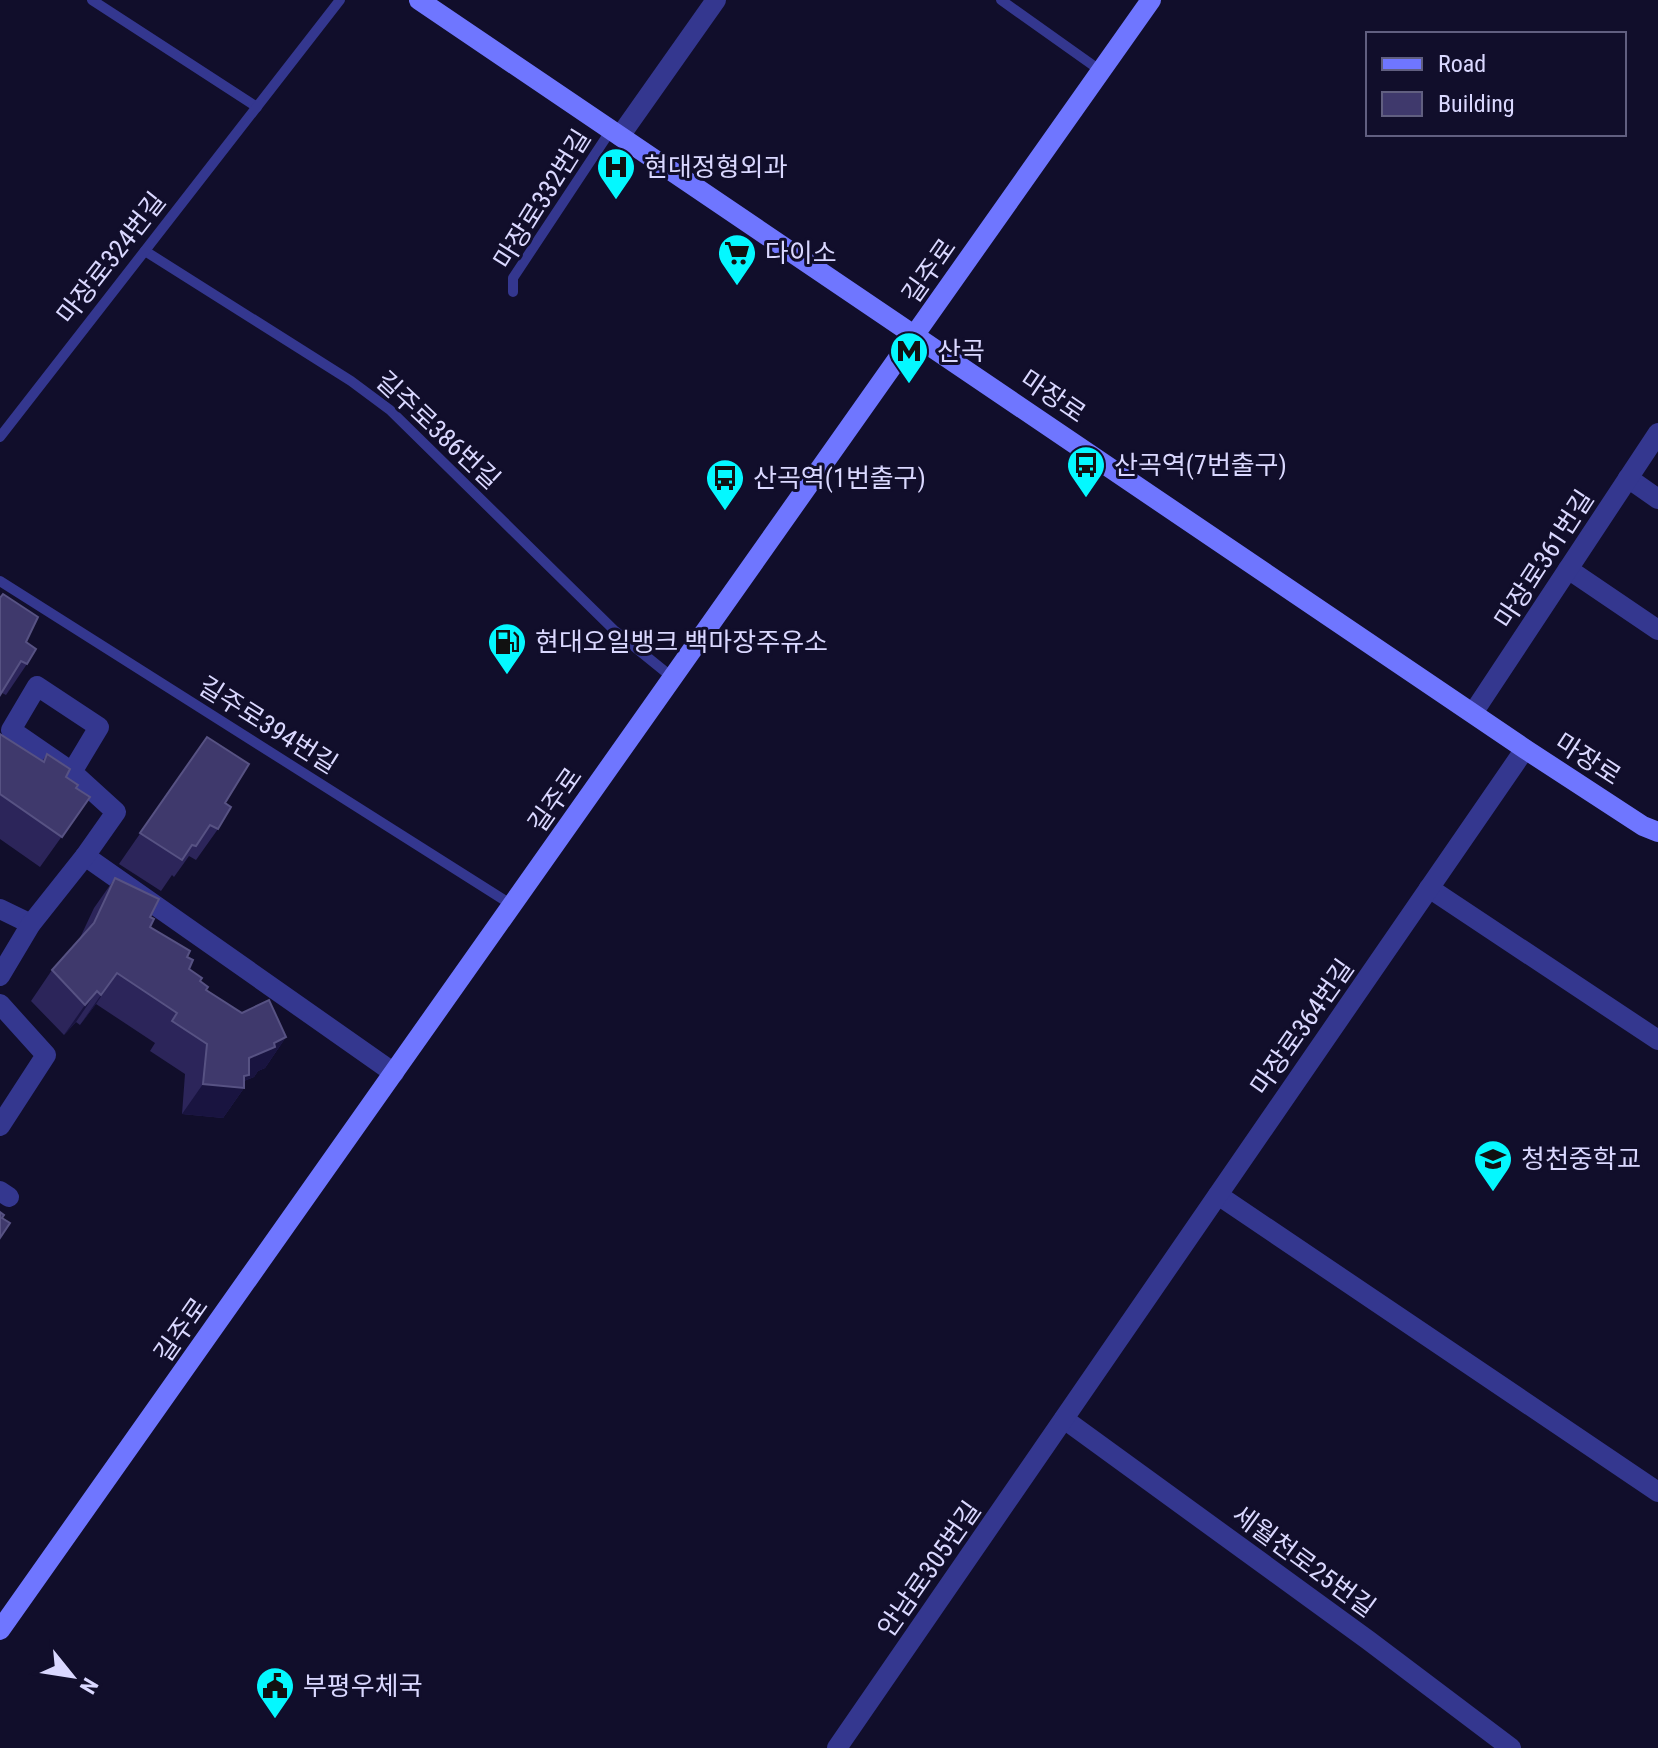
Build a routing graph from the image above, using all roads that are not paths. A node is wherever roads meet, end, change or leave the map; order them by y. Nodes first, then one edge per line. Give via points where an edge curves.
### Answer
1 (92, 0) edge
2 (340, 0) edge
3 (419, 0) edge
4 (716, 0) edge
5 (1001, 0) edge
6 (1151, 0) edge
7 (1101, 71) junction
8 (257, 107) junction
9 (616, 133) junction
10 (145, 251) junction
11 (513, 292) dead end
12 (916, 334) junction
13 (1658, 433) edge
14 (0, 437) edge
15 (1628, 478) junction
16 (1658, 499) edge
17 (1568, 569) junction
18 (0, 581) edge
19 (1658, 630) edge
20 (673, 678) junction
21 (1473, 713) junction
22 (1525, 749) junction
23 (72, 772) junction
24 (1658, 832) edge
25 (85, 856) junction
26 (1429, 888) junction
27 (512, 905) junction
28 (0, 909) edge
29 (31, 924) junction
30 (0, 976) edge
31 (0, 1004) edge
32 (1658, 1040) edge
33 (394, 1073) junction
34 (0, 1126) edge
35 (1218, 1195) junction
36 (1064, 1419) junction
37 (1658, 1492) edge
38 (0, 1630) edge
39 (837, 1748) edge
40 (1511, 1748) edge

1 - 8 lane
2 - 8 lane, 마장로324번길
3 - 9 main road, 마장로
4 - 9 street
5 - 7 lane
6 - 7 main road, 길주로
7 - 12 main road, 길주로
8 - 10 lane, 마장로324번길
9 - 11 lane, 마장로332번길 via 513,278
9 - 12 main road, 마장로
10 - 14 lane, 마장로324번길
10 - 20 lane, 길주로386번길 via 390,410 615,631
12 - 20 main road, 길주로
12 - 21 main road, 마장로
13 - 15 street, 마장로361번길
15 - 16 street
15 - 17 street, 마장로361번길
17 - 19 street
17 - 21 street, 마장로361번길
18 - 27 lane, 길주로394번길
20 - 27 main road, 길주로
21 - 22 main road, 마장로
22 - 24 main road, 마장로
22 - 26 street, 마장로364번길
23 - 23 street via 11,730 37,686 99,727
23 - 25 street via 116,812
25 - 29 street
25 - 33 street
26 - 32 street
26 - 35 street, 마장로364번길
27 - 33 main road, 길주로
28 - 29 street
29 - 30 street
31 - 34 street via 46,1055
33 - 38 main road, 길주로
35 - 36 street, 마장로364번길
35 - 37 street
36 - 39 street, 안남로305번길
36 - 40 street, 세월천로25번길

